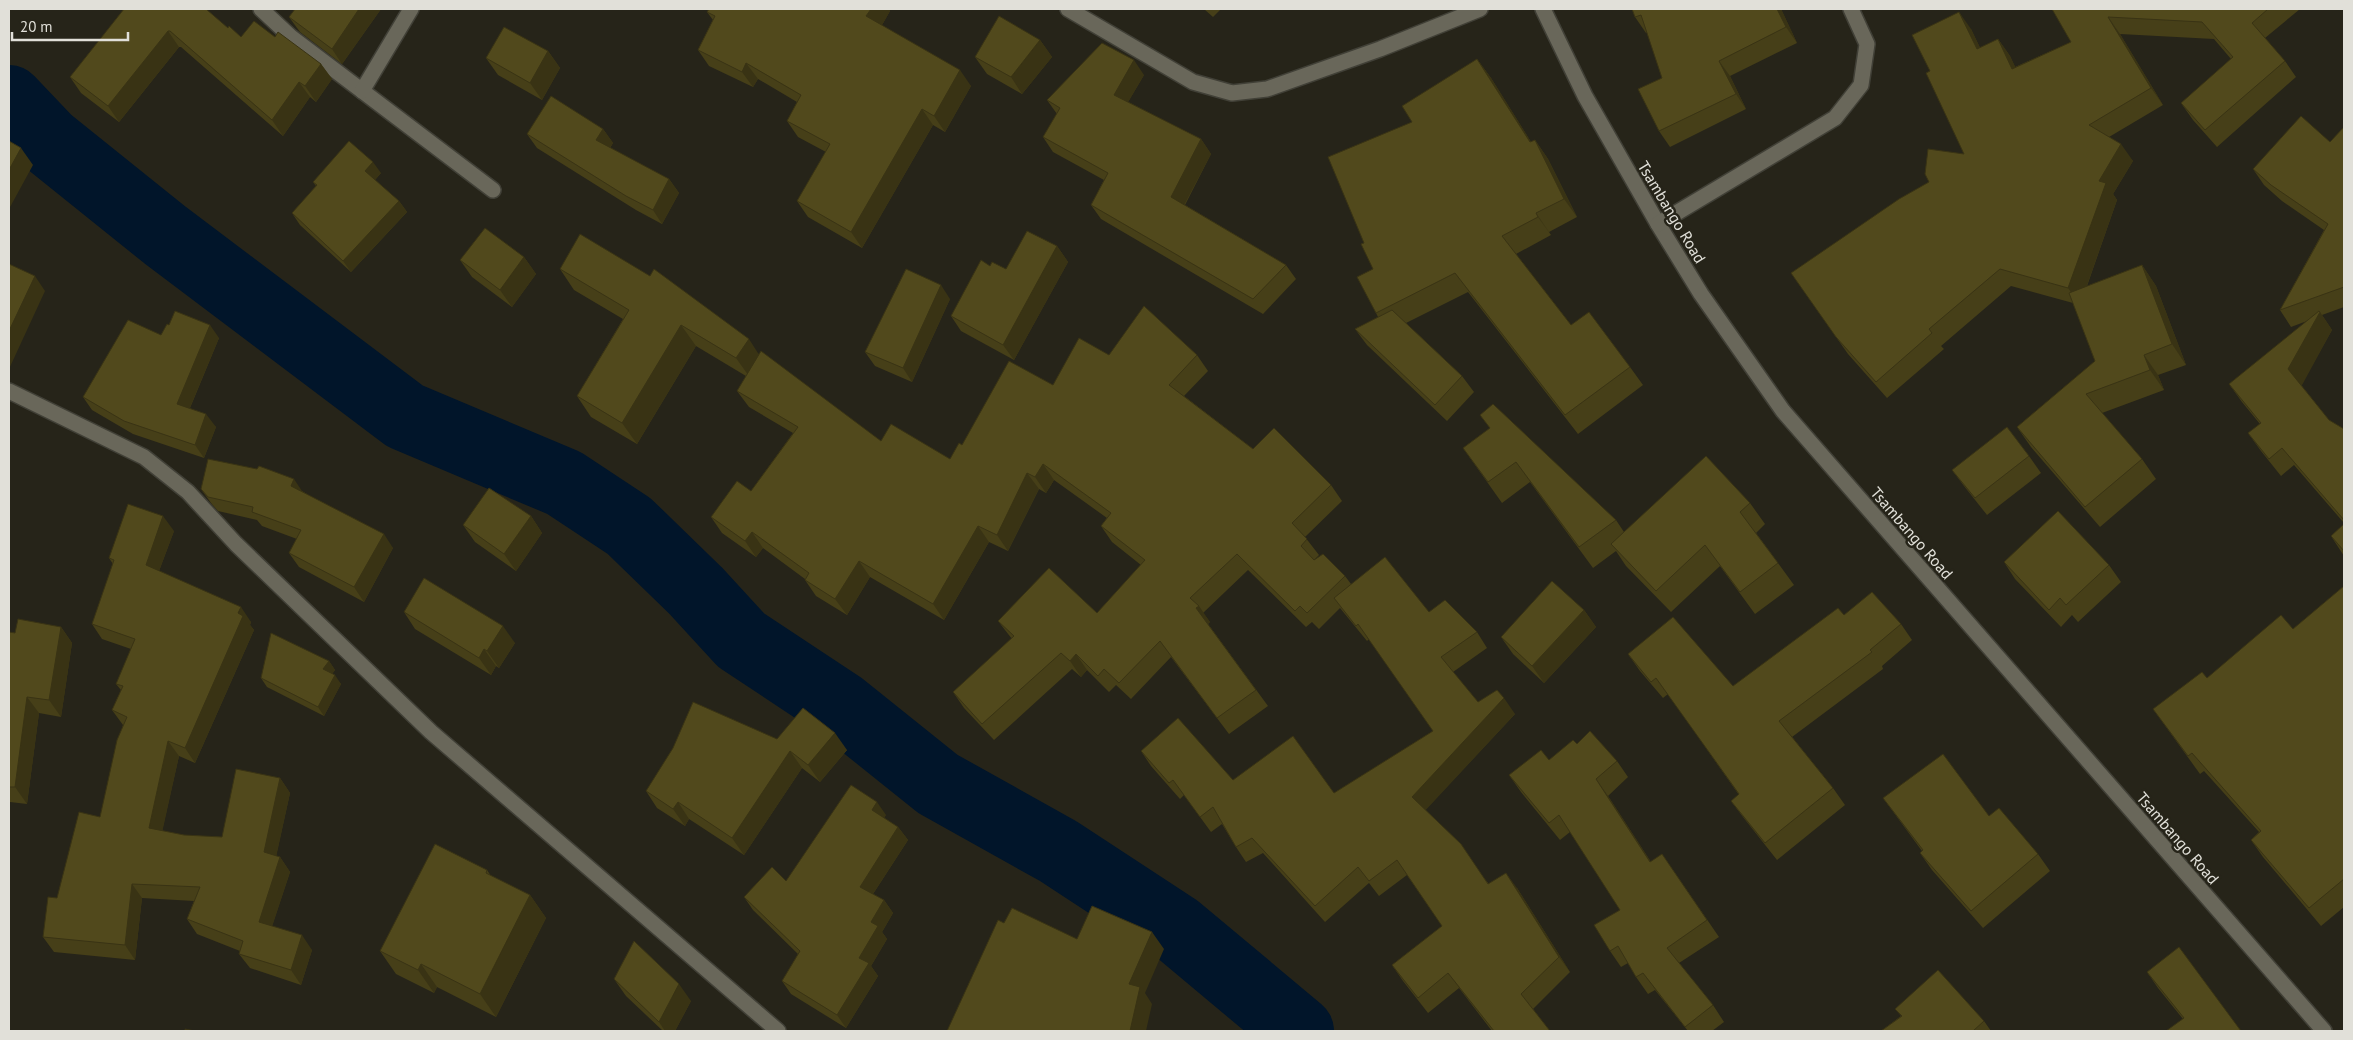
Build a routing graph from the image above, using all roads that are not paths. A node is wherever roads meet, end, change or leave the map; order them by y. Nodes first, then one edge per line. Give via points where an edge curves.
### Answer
1 (261, 9) edge
2 (411, 9) edge
3 (1068, 9) edge
4 (1480, 9) edge
5 (1543, 9) edge
6 (1851, 9) edge
7 (362, 91) junction
8 (493, 190) dead end
9 (1658, 224) junction
10 (9, 391) edge
11 (778, 1031) edge
12 (2324, 1031) edge

1 - 7 street via 291,37
2 - 7 street
3 - 4 street via 1193,82 1232,93 1267,89
5 - 9 street, Tsambango Road via 1585,96
6 - 9 street via 1867,44 1862,85 1835,118
7 - 8 street
9 - 12 street, Tsambango Road via 1701,294 1783,411
10 - 11 street via 144,458 188,492 236,544 431,732

